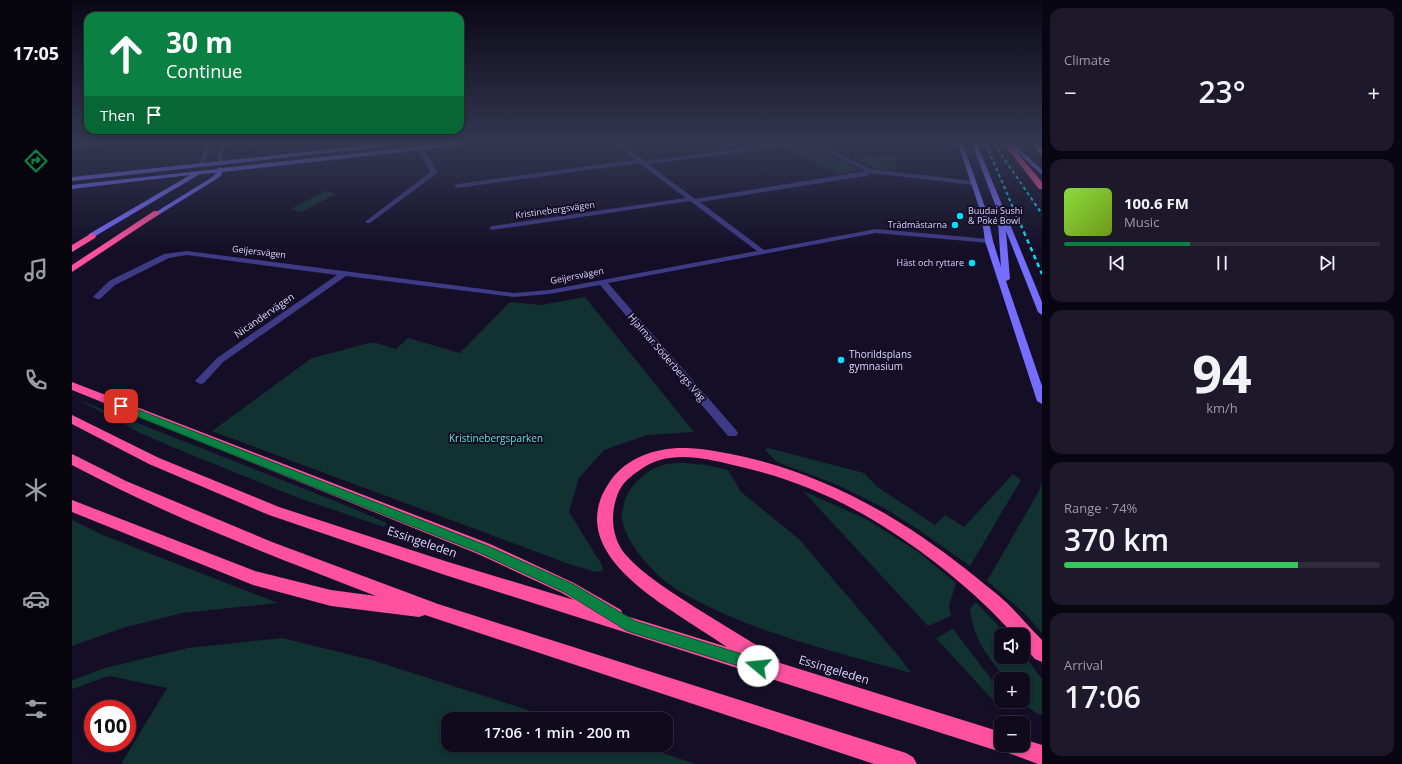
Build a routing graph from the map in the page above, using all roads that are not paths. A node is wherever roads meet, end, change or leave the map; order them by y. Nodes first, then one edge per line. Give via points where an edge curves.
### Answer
1 (143, 180) edge
2 (188, 180) edge
3 (212, 180) edge
4 (425, 180) edge
5 (506, 180) edge
6 (666, 180) edge
7 (827, 180) edge
8 (944, 180) edge
9 (972, 180) edge
10 (988, 180) edge
11 (973, 183) junction
12 (457, 186) dead end
13 (72, 187) edge
14 (693, 200) junction
15 (998, 205) junction
16 (157, 214) junction
17 (368, 222) dead end
18 (492, 228) dead end
19 (92, 236) junction
20 (116, 236) joint
21 (989, 241) junction
22 (72, 245) edge
23 (72, 249) edge
24 (763, 252) junction
25 (72, 262) edge
26 (72, 269) edge
27 (345, 273) junction
28 (602, 282) junction
29 (1006, 289) junction
30 (97, 297) dead end
31 (1042, 312) edge
32 (200, 381) dead end
33 (72, 386) edge
34 (1042, 401) edge
35 (72, 419) edge
36 (732, 432) dead end
37 (72, 459) edge
38 (72, 506) edge
39 (438, 612) junction
40 (631, 626) junction
41 (1042, 654) edge
42 (784, 674) junction
43 (994, 740) edge
44 (1030, 751) edge
45 (1042, 755) edge
46 (906, 764) edge

1 - 13 main road
2 - 19 main road
3 - 16 main road
4 - 17 street
5 - 12 street
6 - 14 street
7 - 14 street, Kristinebergsvägen
8 - 11 street
9 - 11 main road
10 - 15 main road
11 - 21 main road via 984,213
14 - 18 street, Kristinebergsvägen
14 - 24 street
15 - 29 main road via 1004,244
15 - 31 main road
16 - 20 main road
16 - 26 highway
19 - 22 highway
19 - 23 highway
20 - 25 highway
21 - 24 street, Geijersvägen via 876,231
21 - 29 main road
24 - 28 street, Geijersvägen
27 - 28 street, Geijersvägen via 514,295 549,292
27 - 30 street, Geijersvägen via 187,252 167,256 112,283
27 - 32 street, Nicandervägen via 220,360
28 - 36 street, Hjalmar Söderbergs Väg
29 - 34 main road
33 - 40 highway via 484,549 568,588
35 - 40 highway, Essingeleden via 154,460 274,511
37 - 39 highway via 121,485 266,547
38 - 39 highway via 253,578 331,598
39 - 46 highway
40 - 42 highway, Essingeleden
41 - 42 highway via 999,607 941,559 863,507 819,486 726,458 700,454 671,453 644,461 618,479 606,506 605,526 612,548 627,566 657,591
42 - 43 highway, Essingeleden
44 - 45 highway

